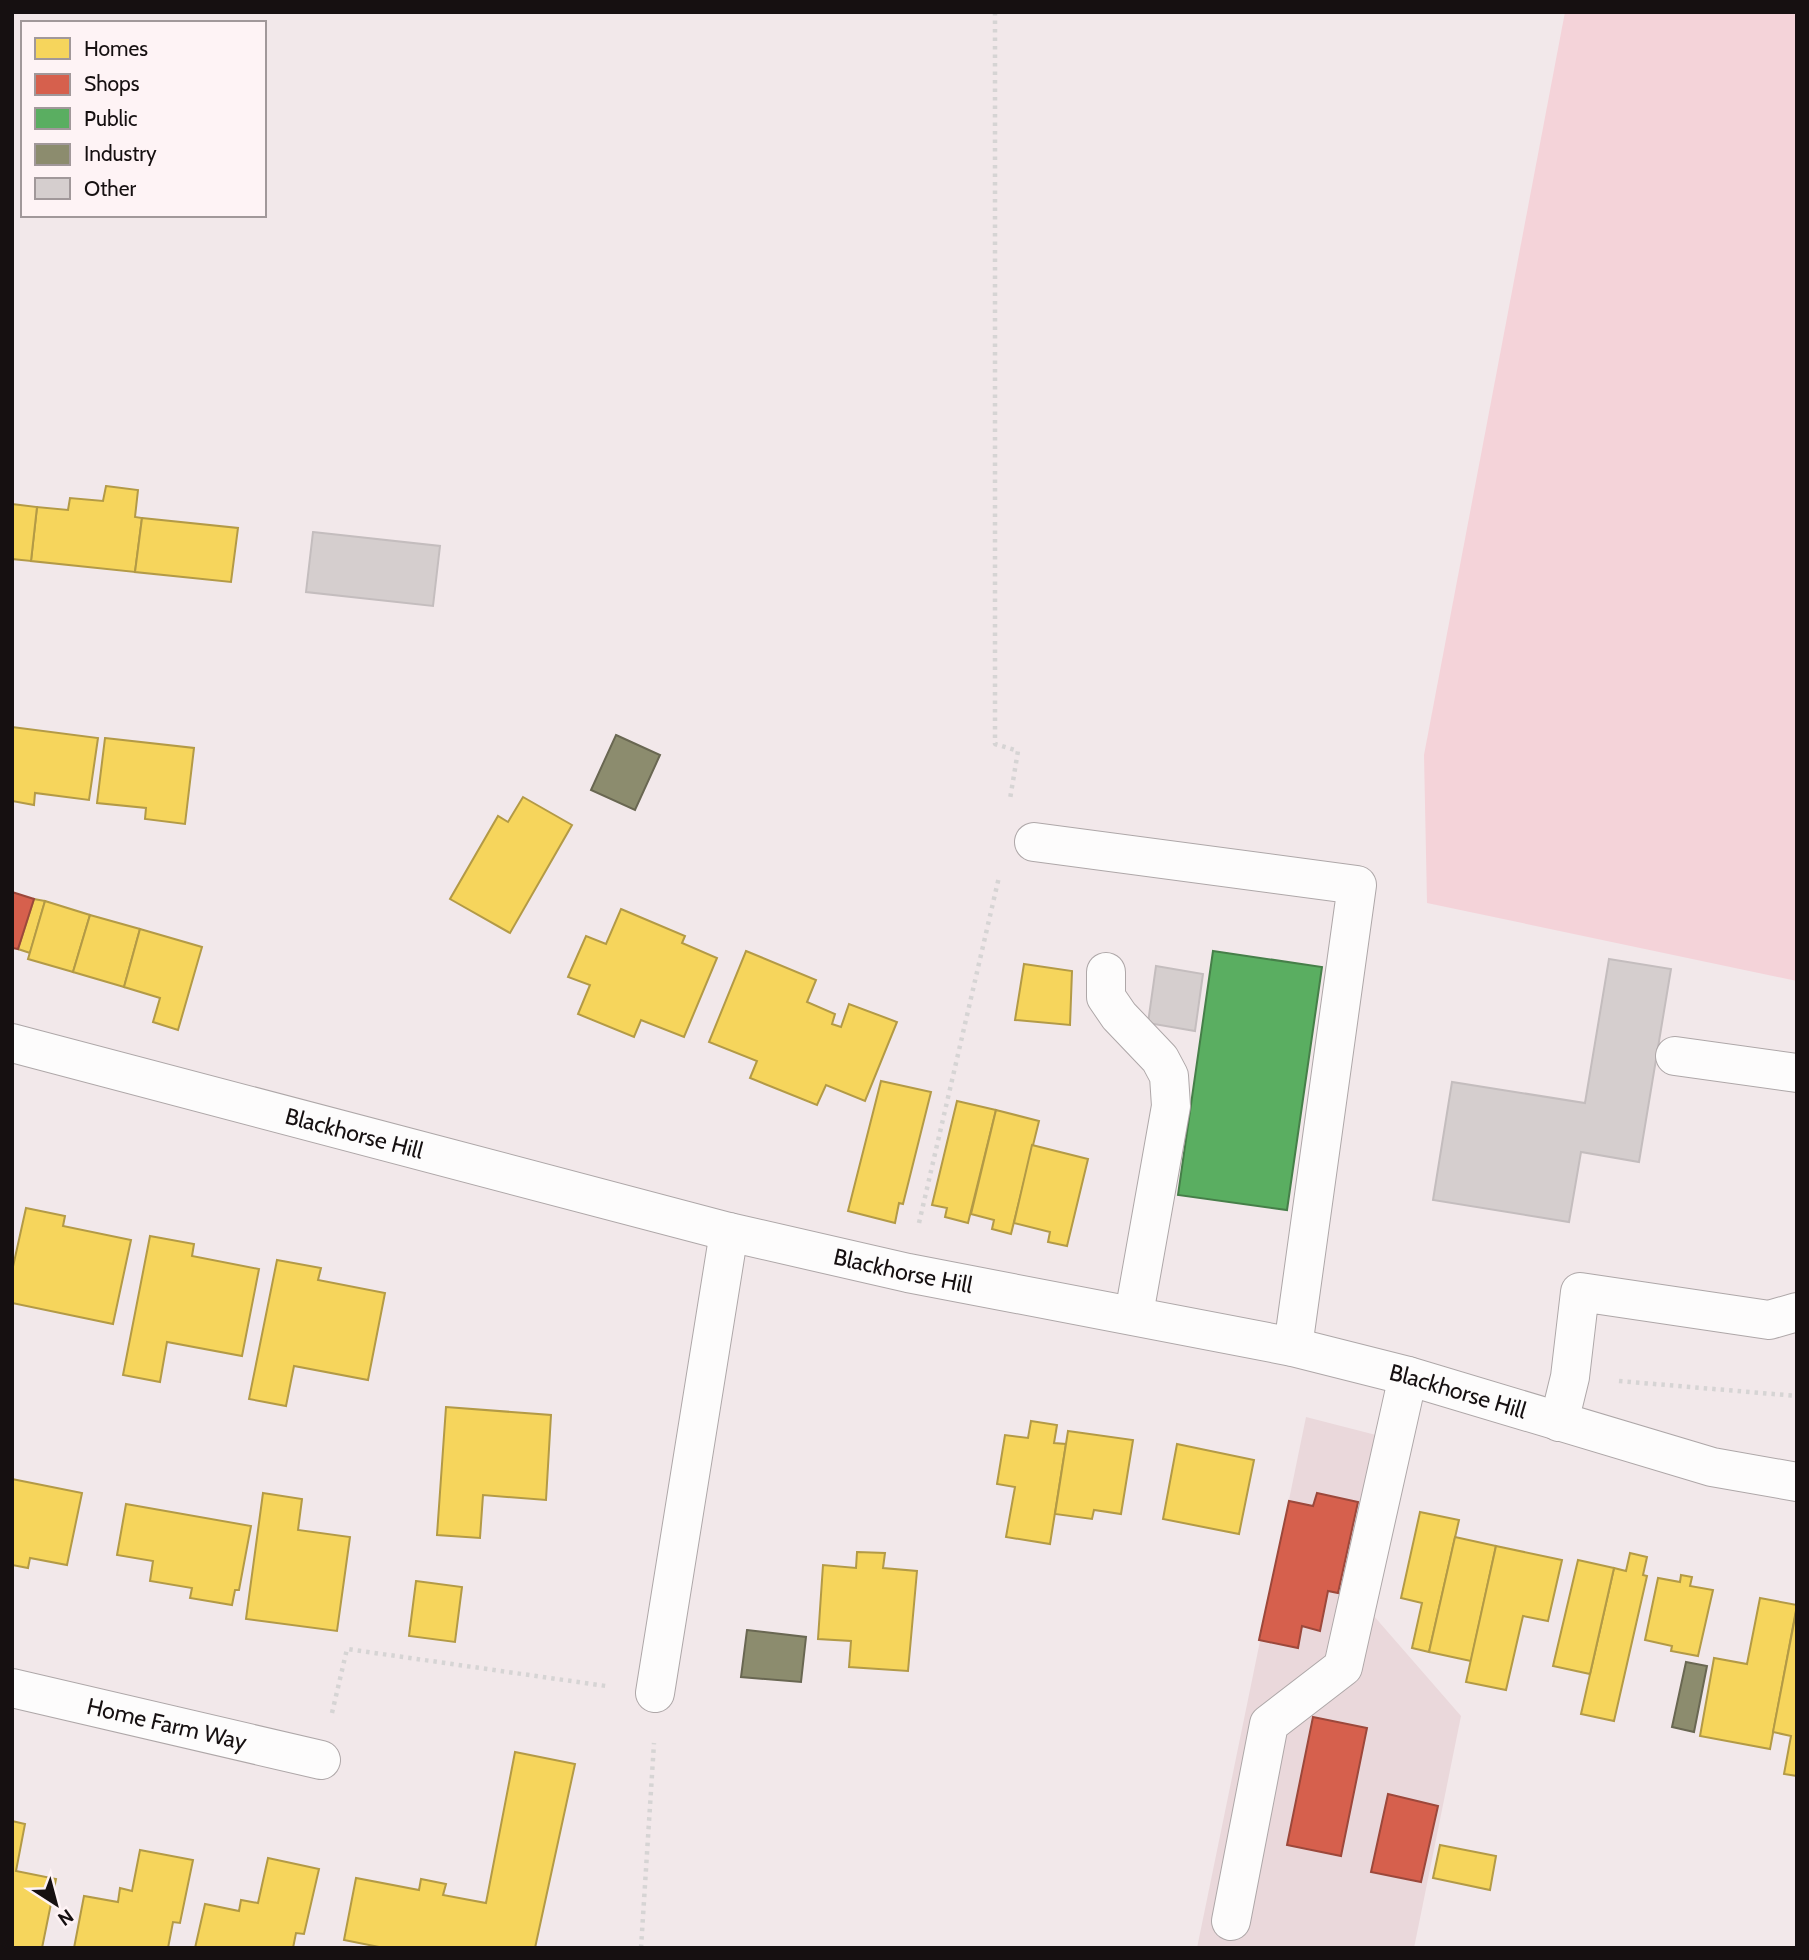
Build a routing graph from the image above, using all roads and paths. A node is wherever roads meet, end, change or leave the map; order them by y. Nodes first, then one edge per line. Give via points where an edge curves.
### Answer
1 (995, 12) edge
2 (1010, 802) dead end
3 (1034, 842) dead end
4 (1000, 865) dead end
5 (1106, 972) dead end
6 (12, 1043) edge
7 (1675, 1056) dead end
8 (1797, 1073) edge
9 (729, 1232) junction
10 (908, 1273) junction
11 (1797, 1312) edge
12 (1134, 1314) junction
13 (1293, 1347) junction
14 (1408, 1376) junction
15 (1570, 1377) junction
16 (1797, 1396) edge
17 (1559, 1422) junction
18 (1797, 1482) edge
19 (12, 1688) edge
20 (655, 1693) junction
21 (321, 1760) joint
22 (1231, 1921) dead end
23 (641, 1948) edge

1 - 2 path via 995,744 1018,751
3 - 13 main road via 1357,885
4 - 10 path
5 - 12 main road via 1106,997 1160,1059 1169,1076 1171,1106
6 - 9 main road, Blackhorse Hill
7 - 8 main road
9 - 10 main road, Blackhorse Hill
9 - 20 main road
10 - 12 main road, Blackhorse Hill
11 - 15 main road via 1769,1320 1580,1292
12 - 13 main road, Blackhorse Hill
13 - 14 main road, Blackhorse Hill
14 - 17 main road, Blackhorse Hill
14 - 22 main road via 1343,1667 1269,1724
15 - 16 path
15 - 17 main road
17 - 18 main road, Blackhorse Hill via 1712,1467
19 - 21 main road, Home Farm Way
20 - 21 path via 347,1649
20 - 23 path

